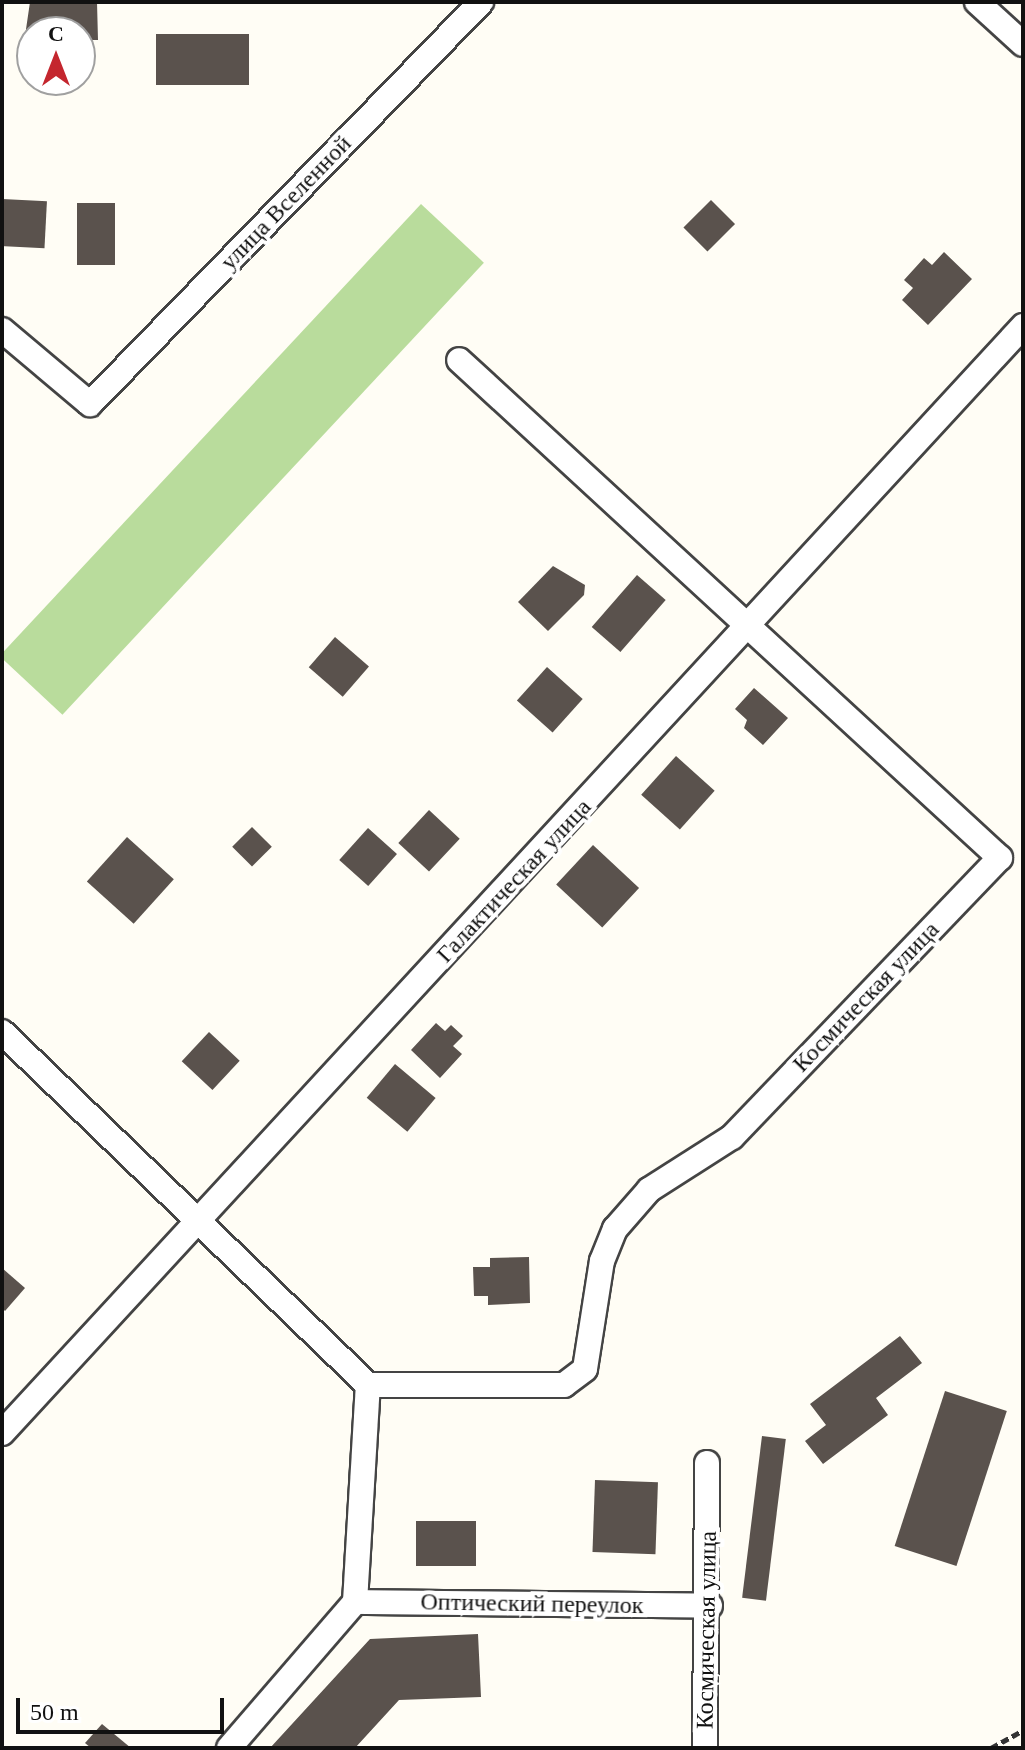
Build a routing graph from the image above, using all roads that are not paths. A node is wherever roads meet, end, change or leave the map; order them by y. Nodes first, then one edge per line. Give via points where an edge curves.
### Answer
1 (481, 2) edge
2 (977, 2) edge
3 (1023, 44) edge
4 (1023, 326) edge
5 (2, 330) edge
6 (459, 360) dead end
7 (749, 627) junction
8 (2, 1032) edge
9 (198, 1224) junction
10 (368, 1385) junction
11 (2, 1433) edge
12 (707, 1463) dead end
13 (355, 1602) junction
14 (710, 1606) junction
15 (229, 1748) edge
16 (705, 1748) edge

1 - 5 street, улица Вселенной via 90,404
2 - 3 street
4 - 7 street, Галактическая улица
6 - 7 street
7 - 9 street, Галактическая улица
7 - 10 street, Космическая улица via 1000,858 732,1137 649,1190 615,1229 602,1261 585,1369 564,1385
8 - 9 street
9 - 10 street
9 - 11 street, Галактическая улица
10 - 13 street
12 - 14 street, Космическая улица
13 - 14 street, Оптический переулок
13 - 15 street
14 - 16 street, Космическая улица

